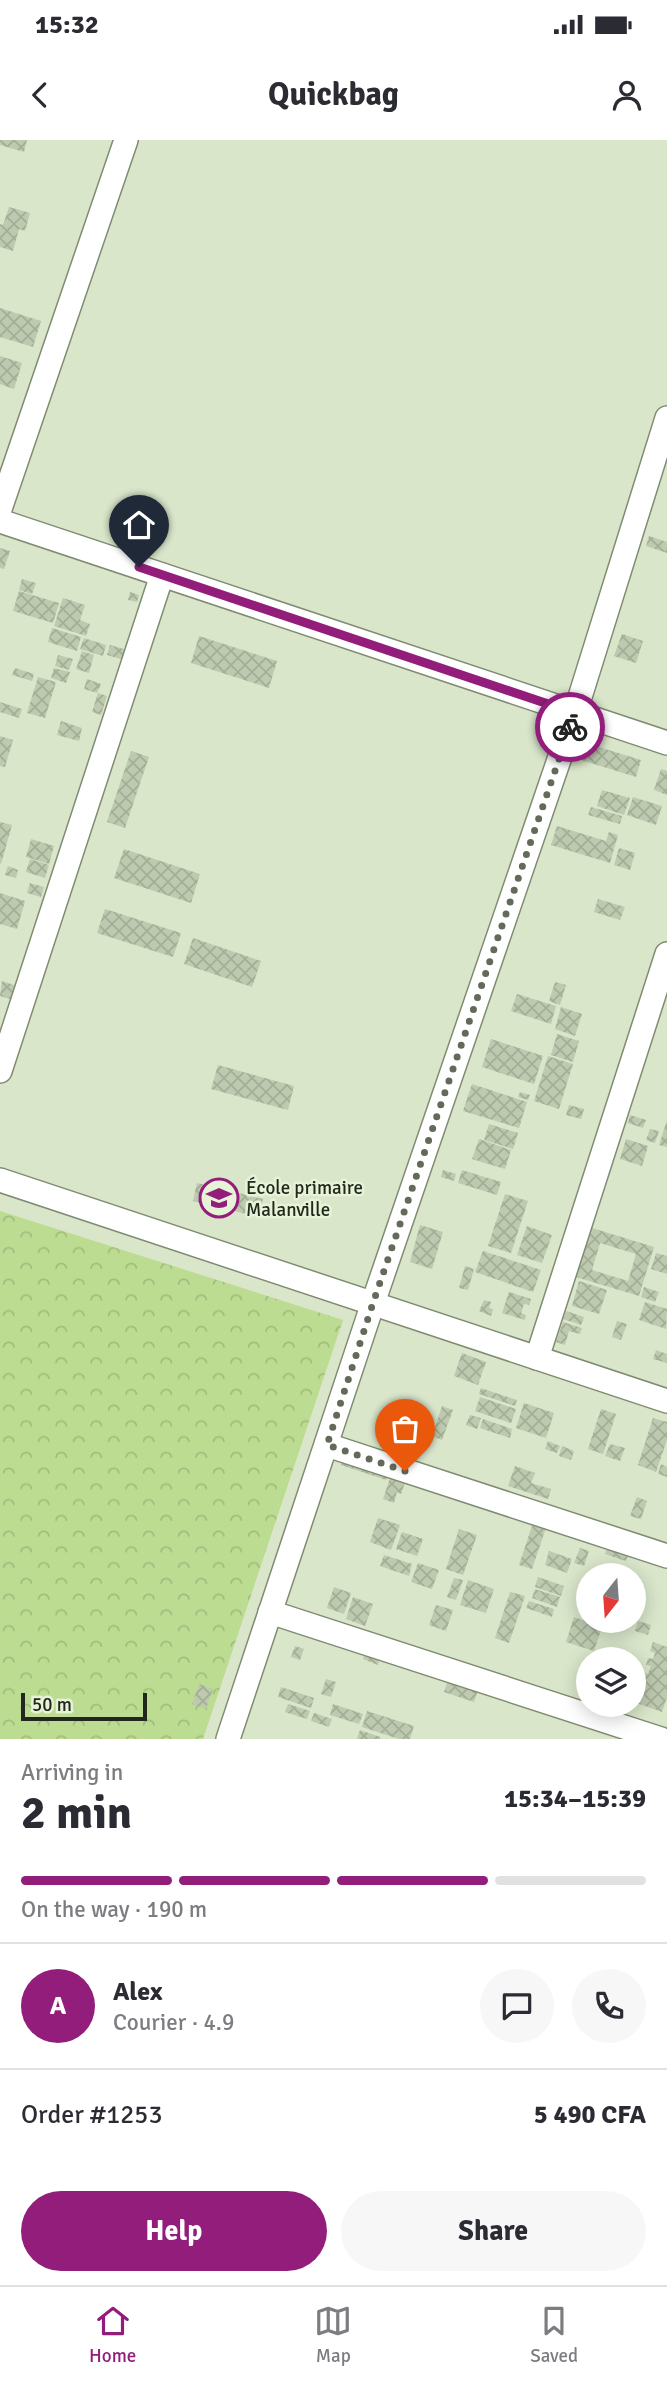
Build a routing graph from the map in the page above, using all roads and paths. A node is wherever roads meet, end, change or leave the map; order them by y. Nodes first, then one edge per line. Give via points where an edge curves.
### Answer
1 (126, 140) edge
2 (667, 418) edge
3 (0, 509) edge
4 (0, 521) edge
5 (162, 575) junction
6 (575, 713) junction
7 (667, 743) edge
8 (667, 954) edge
9 (0, 1072) edge
10 (0, 1180) edge
11 (373, 1303) junction
12 (537, 1358) junction
13 (667, 1401) edge
14 (327, 1445) junction
15 (667, 1556) edge
16 (270, 1612) junction
17 (228, 1739) edge
18 (661, 1739) edge

1 - 3 street
2 - 6 street
4 - 5 street
5 - 6 street
5 - 9 street
6 - 7 street
6 - 11 street
8 - 12 street
10 - 11 street
11 - 12 street
11 - 14 street
12 - 13 street
14 - 15 street
14 - 16 street
16 - 17 street
16 - 18 street

